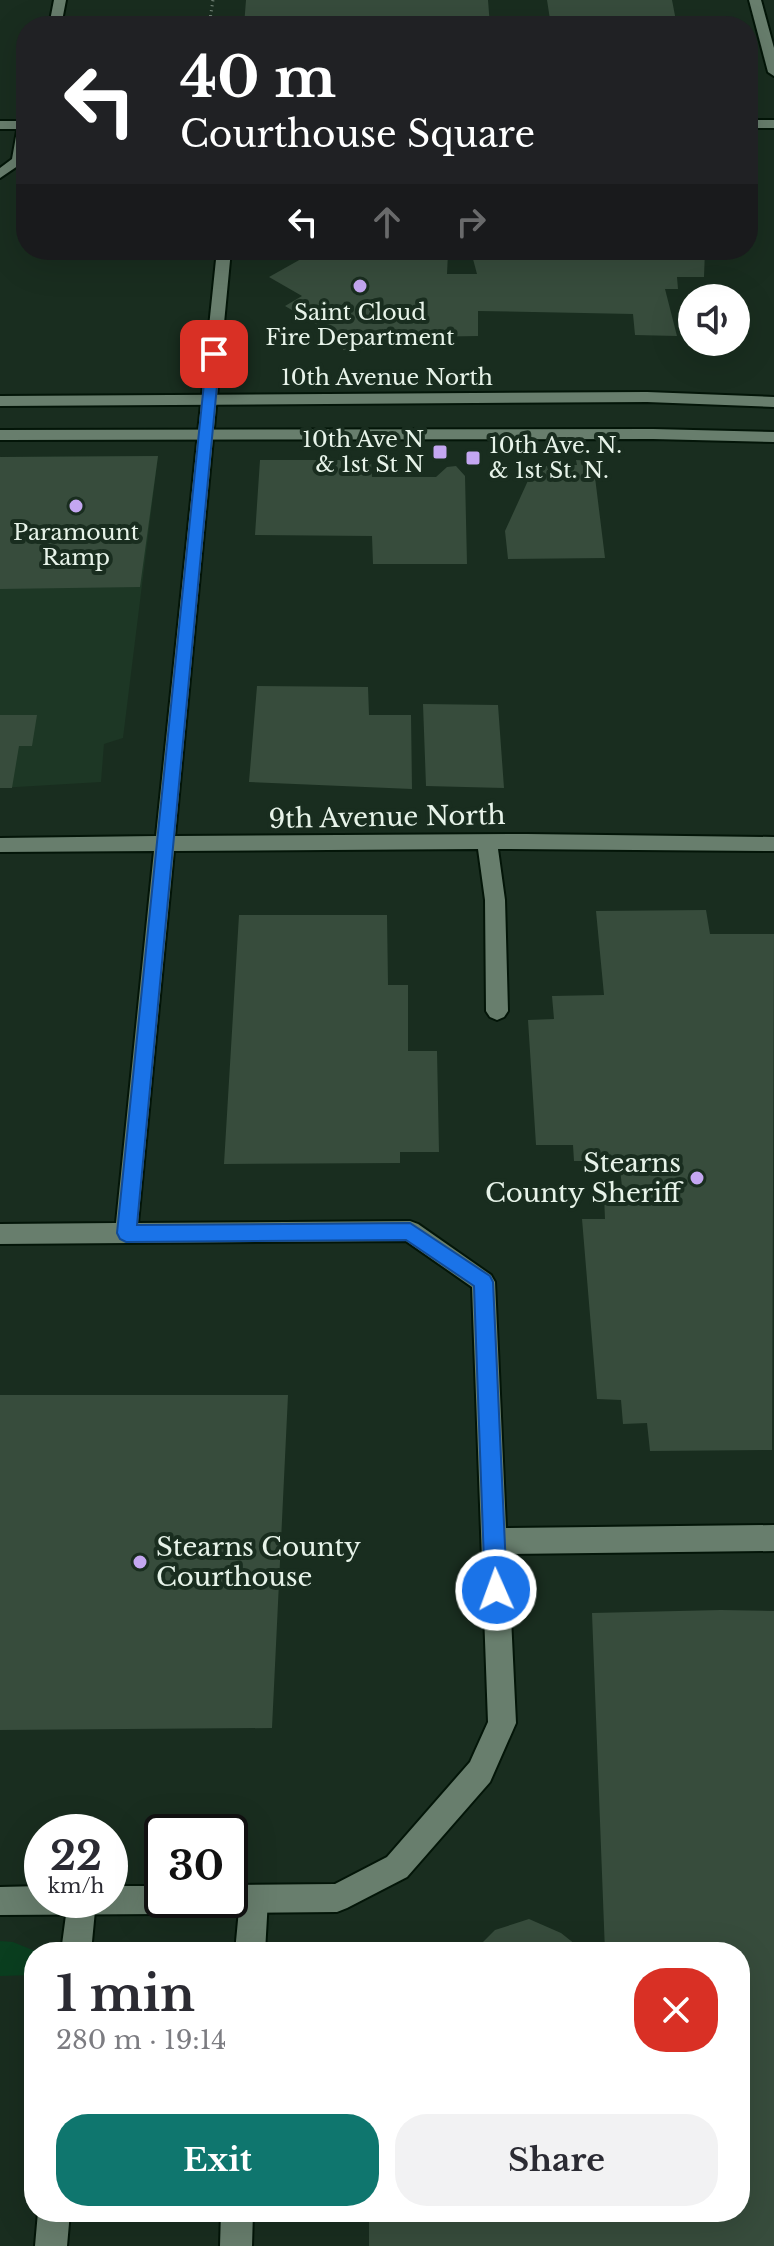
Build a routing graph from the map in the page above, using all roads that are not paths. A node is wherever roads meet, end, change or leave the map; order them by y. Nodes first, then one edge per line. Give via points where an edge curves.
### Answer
1 (755, 0) edge
2 (774, 72) edge
3 (223, 260) edge
4 (0, 401) edge
5 (209, 401) junction
6 (774, 402) edge
7 (205, 434) junction
8 (0, 435) edge
9 (774, 437) edge
10 (487, 842) junction
11 (774, 844) edge
12 (0, 845) edge
13 (165, 845) junction
14 (497, 1011) dead end
15 (126, 1233) junction
16 (0, 1234) edge
17 (774, 1538) edge
18 (494, 1541) junction
19 (248, 1899) edge
20 (0, 1901) edge
21 (24, 1901) edge
22 (80, 1918) edge
23 (245, 1918) edge
24 (77, 1942) edge
25 (248, 1942) edge
26 (53, 2222) edge
27 (237, 2222) edge
28 (51, 2246) edge
29 (236, 2246) edge

1 - 2 street
3 - 5 street
4 - 5 street, 10th Avenue North
5 - 6 street, 10th Avenue North via 647,397
5 - 7 street
7 - 8 street
7 - 9 street
7 - 13 street
10 - 11 street, 9th Avenue North
10 - 13 street, 9th Avenue North
10 - 14 street via 495,900
12 - 13 street, 9th Avenue North
13 - 15 street
15 - 16 street
15 - 18 street via 410,1231 483,1282
17 - 18 street
18 - 19 street via 502,1723 480,1772 397,1867 337,1898
20 - 21 street
22 - 24 street
23 - 25 street
26 - 28 street
27 - 29 street

